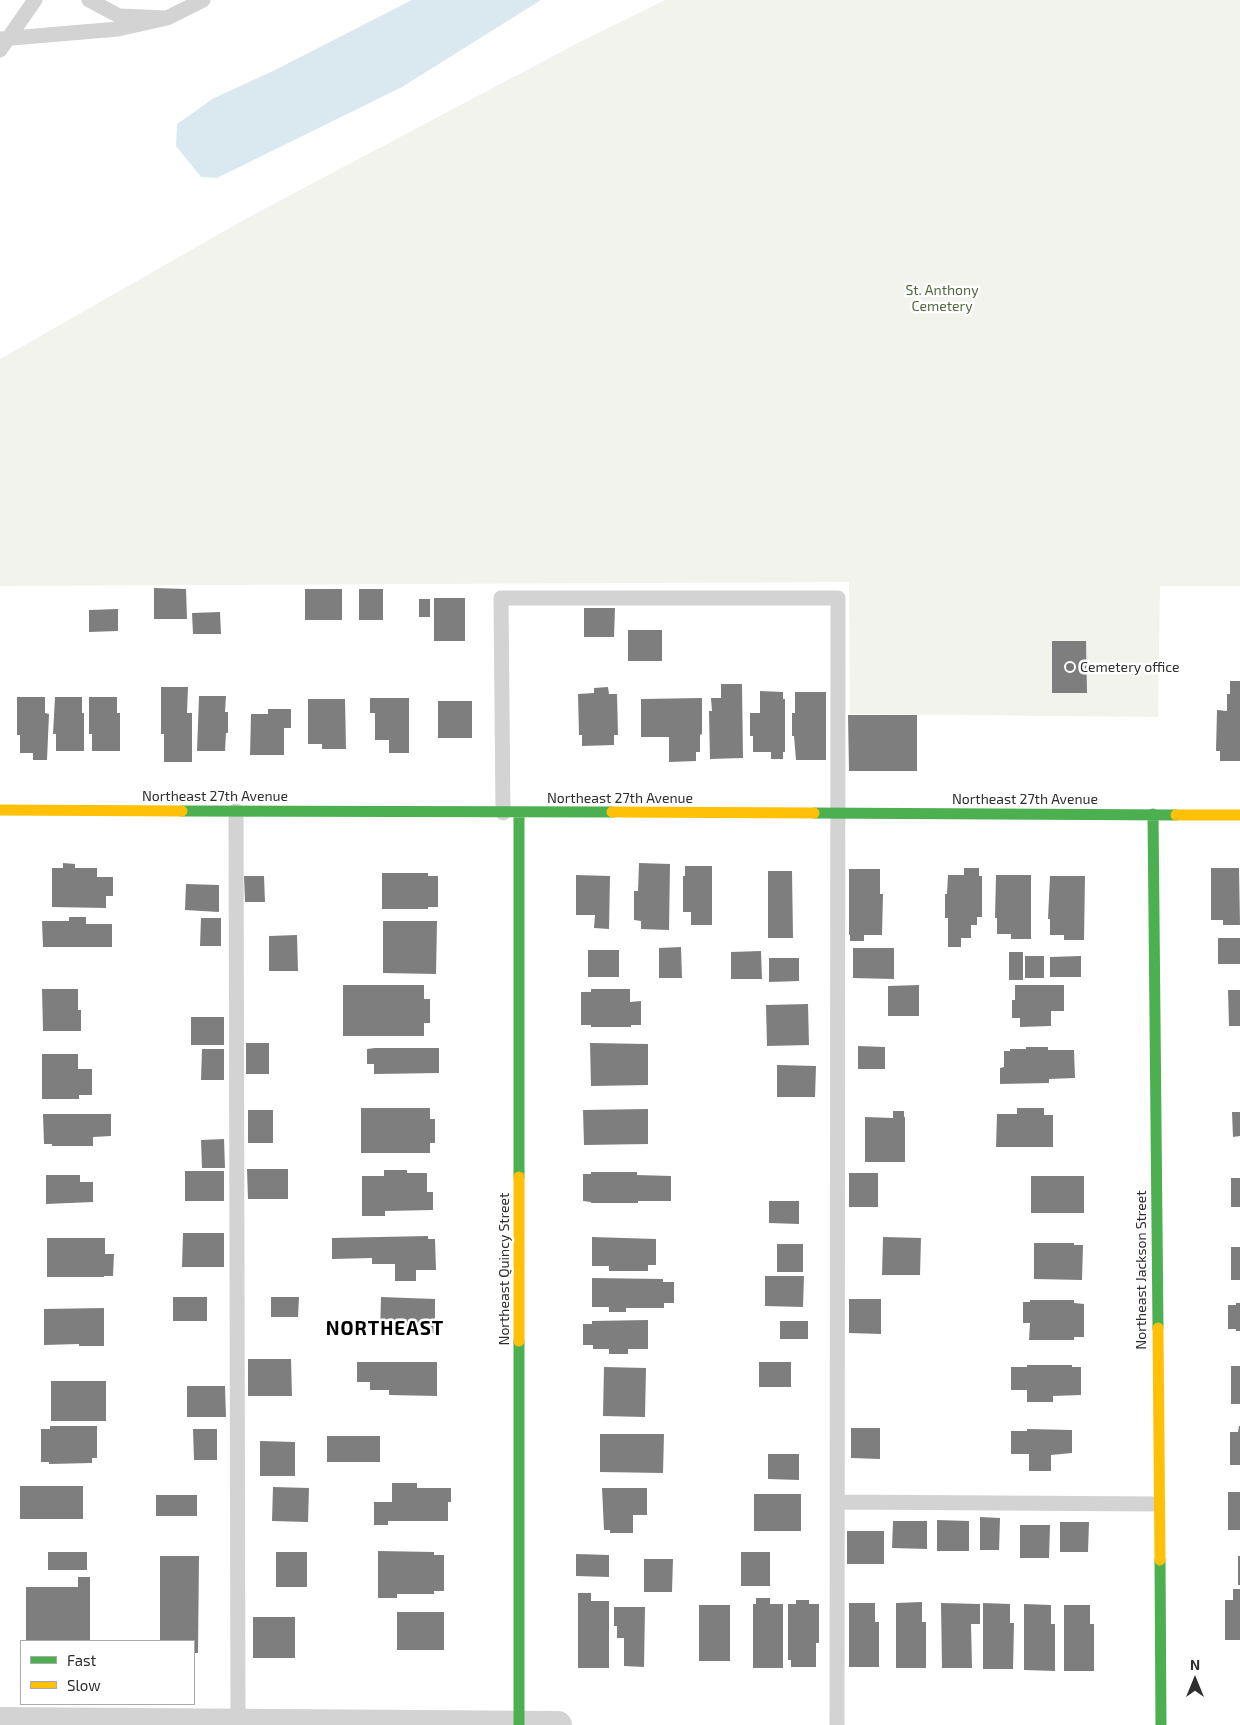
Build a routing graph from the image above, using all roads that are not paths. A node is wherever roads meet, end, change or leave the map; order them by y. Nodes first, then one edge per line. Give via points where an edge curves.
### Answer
1 (35, 0) edge
2 (89, 0) edge
3 (203, 0) edge
4 (167, 18) junction
5 (3, 42) edge
6 (0, 810) edge
7 (236, 811) junction
8 (503, 813) junction
9 (519, 813) junction
10 (838, 813) junction
11 (1153, 814) junction
12 (1240, 815) edge
13 (838, 1502) junction
14 (1158, 1504) junction
15 (0, 1722) edge
16 (238, 1724) edge
17 (519, 1725) edge
18 (558, 1725) edge
19 (837, 1725) edge
20 (1161, 1725) edge

1 - 5 lane
2 - 4 lane via 119,16
3 - 4 lane
4 - 5 lane via 118,29
6 - 7 street, Northeast 27th Avenue
7 - 8 street, Northeast 27th Avenue
7 - 16 lane
8 - 9 street, Northeast 27th Avenue
8 - 10 lane via 501,598 838,598
9 - 10 street, Northeast 27th Avenue
9 - 17 street, Northeast Quincy Street
10 - 11 street, Northeast 27th Avenue
10 - 13 lane
11 - 12 street, Northeast 27th Avenue
11 - 14 street, Northeast Jackson Street
13 - 14 lane
13 - 19 lane
14 - 20 street, Northeast Jackson Street
15 - 16 street
16 - 17 street
17 - 18 street

